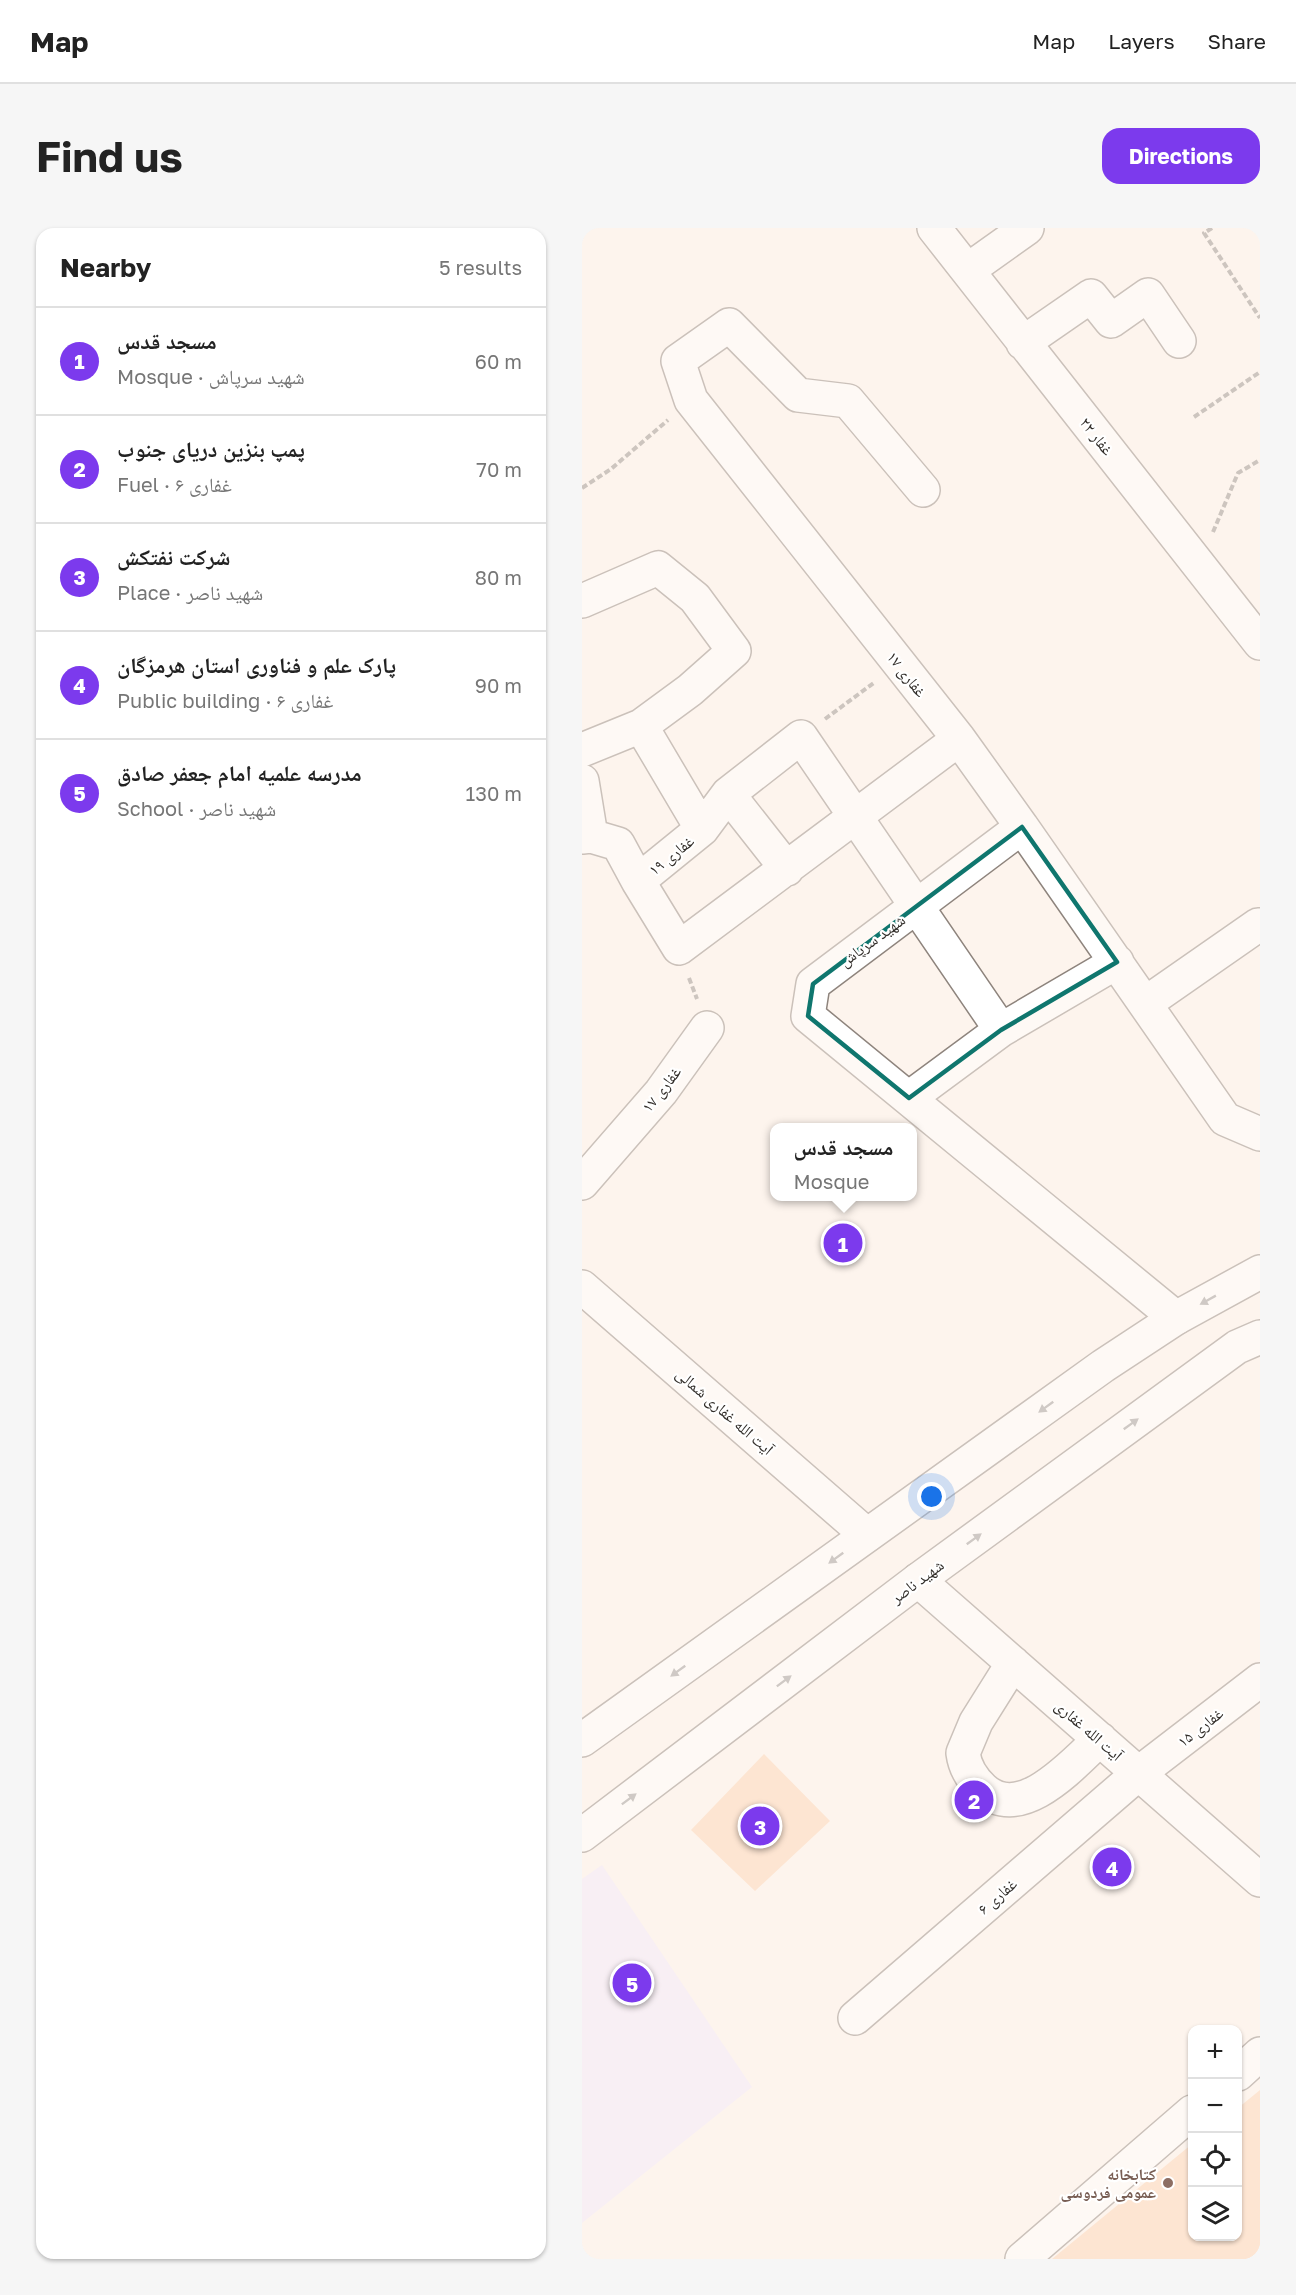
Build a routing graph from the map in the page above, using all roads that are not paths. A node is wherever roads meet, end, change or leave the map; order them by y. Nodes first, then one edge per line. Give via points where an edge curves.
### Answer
1 (934, 228) edge
2 (1027, 228) edge
3 (968, 270) junction
4 (1179, 341) dead end
5 (1023, 343) junction
6 (923, 490) dead end
7 (582, 601) edge
8 (1260, 642) edge
9 (641, 726) junction
10 (959, 739) junction
11 (582, 750) edge
12 (582, 781) edge
13 (728, 794) junction
14 (856, 818) junction
15 (1022, 827) junction
16 (702, 829) junction
17 (587, 836) edge
18 (787, 869) junction
19 (638, 881) junction
20 (917, 907) junction
21 (1260, 927) edge
22 (1117, 962) junction
23 (1146, 1003) junction
24 (707, 1028) road end
25 (1001, 1030) junction
26 (909, 1098) junction
27 (1260, 1134) edge
28 (582, 1184) edge
29 (1260, 1272) edge
30 (582, 1287) edge
31 (1176, 1318) junction
32 (1260, 1338) edge
33 (867, 1535) junction
34 (918, 1580) junction
35 (1013, 1663) junction
36 (1260, 1680) edge
37 (582, 1740) edge
38 (1100, 1740) junction
39 (1139, 1773) junction
40 (582, 1835) edge
41 (1260, 1880) edge
42 (855, 2018) dead end
43 (1260, 2054) edge
44 (1242, 2070) edge
45 (1188, 2115) edge
46 (1022, 2259) edge

1 - 3 street, غفار ۲۲
2 - 3 street
3 - 5 street, غفار ۲۲
4 - 5 street via 1148,295 1111,321 1091,296
5 - 8 street, غفار ۲۲
6 - 10 street, غفاری ۱۷ via 848,401 798,395 729,325 678,361 691,400
7 - 9 street via 658,568 695,598 734,651
9 - 11 street
9 - 16 street
10 - 14 street
10 - 15 street, غفاری ۱۷
12 - 17 street
13 - 14 street, غفاری ۱۹ via 801,737
13 - 16 street, غفاری ۱۹
13 - 18 street
14 - 18 street
14 - 20 street
15 - 20 street, شهید سرپاش
15 - 22 street
16 - 19 street, غفاری ۱۹
17 - 19 street, غفاری ۱۹ via 618,844
18 - 19 street via 678,948
20 - 25 street
20 - 26 street, شهید سرپاش via 813,984 808,1016
21 - 23 street
22 - 23 street
22 - 25 street
23 - 27 street via 1225,1119
24 - 28 street, غفاری ۱۷ via 660,1092
25 - 26 street
26 - 31 street, شهید سرپاش
29 -> 31 street
30 - 33 street, آیت الله غفاری شمالی
31 -> 33 street
34 -> 32 street, شهید ناصر via 1236,1347
33 -> 37 street
34 - 35 street, آیت الله غفاری
40 -> 34 street, شهید ناصر
35 - 38 street, آیت الله غفاری
35 - 38 street via 976,1722 963,1753 969,1774 988,1794 1013,1801 1030,1796
36 - 39 street, غفاری ۱۵
38 - 39 street, آیت الله غفاری
39 - 41 street, آیت الله غفاری
39 - 42 street, غفاری ۶
43 - 44 street
45 - 46 street

